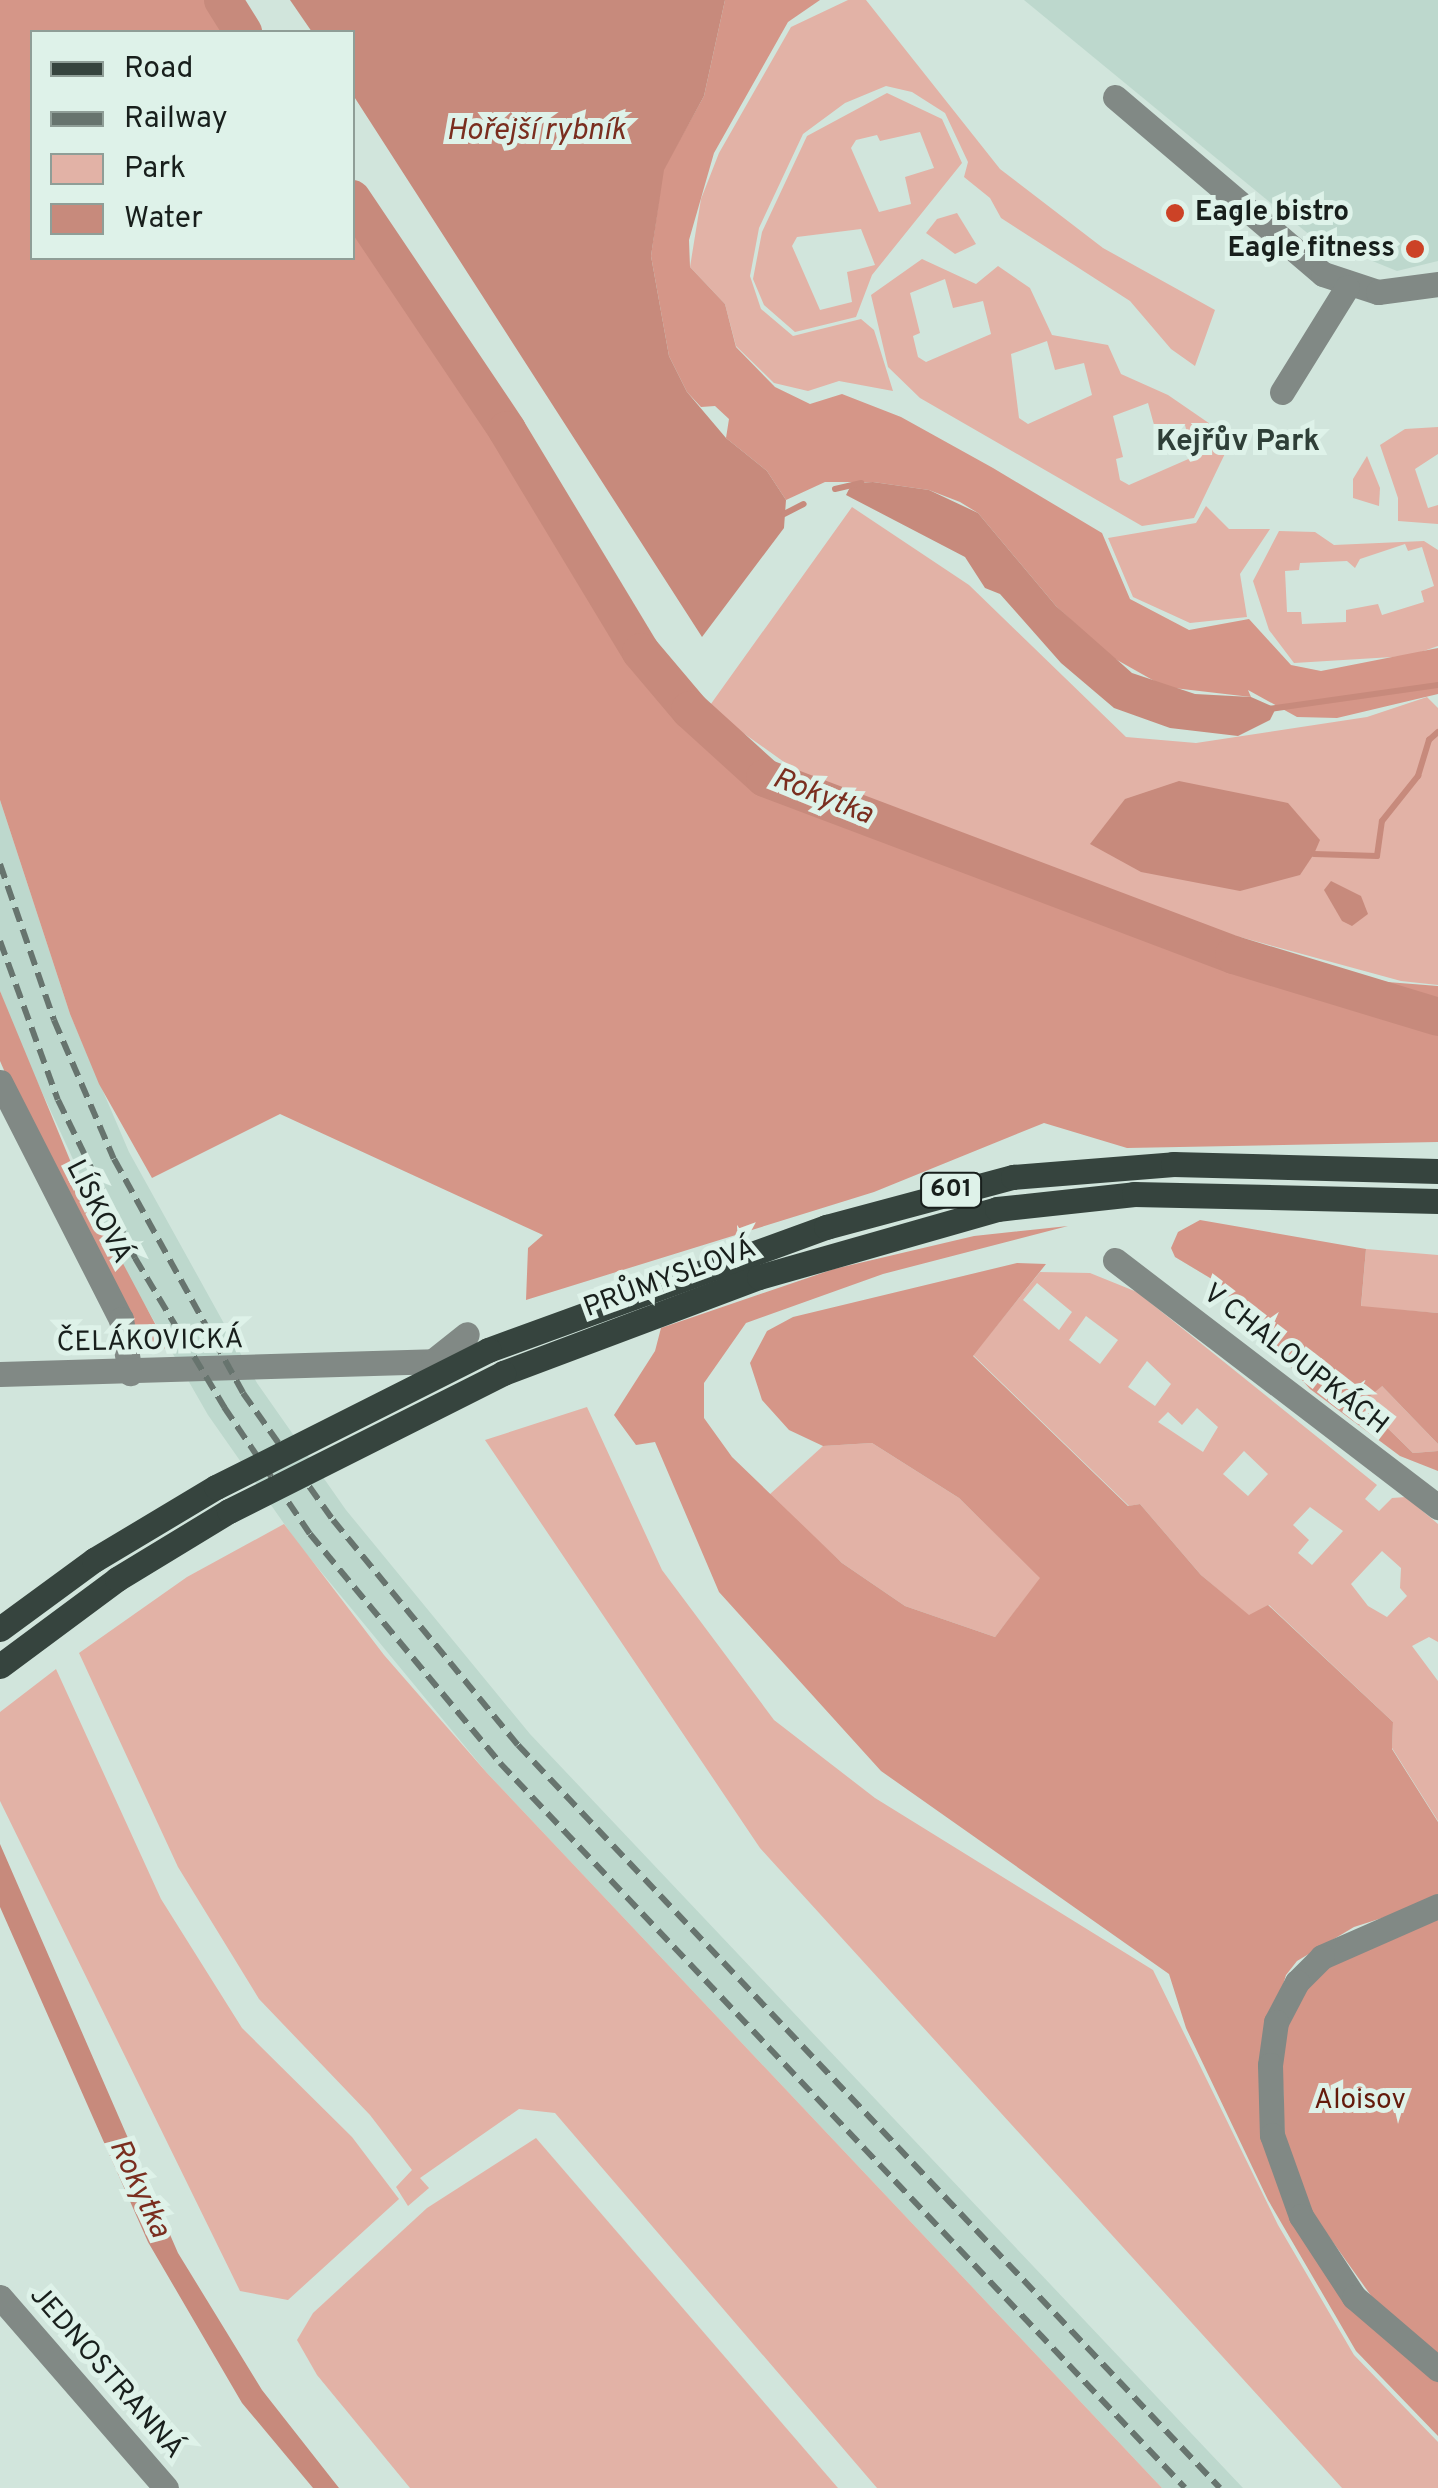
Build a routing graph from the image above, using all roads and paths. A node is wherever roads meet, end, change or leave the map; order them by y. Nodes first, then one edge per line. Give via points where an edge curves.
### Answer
1 (1115, 98) dead end
2 (1438, 284) edge
3 (1347, 287) junction
4 (1282, 392) dead end
5 (0, 1082) edge
6 (1438, 1171) edge
7 (1438, 1200) edge
8 (1116, 1260) dead end
9 (466, 1334) dead end
10 (130, 1373) junction
11 (0, 1374) edge
12 (1426, 1488) edge
13 (1438, 1507) edge
14 (0, 1630) edge
15 (0, 1666) edge
16 (1438, 1906) edge
17 (0, 2297) edge
18 (1438, 2369) edge
19 (166, 2488) edge

1 - 3 street via 1323,274
2 - 3 street via 1378,292
3 - 4 street
5 - 10 street, LÍSKOVÁ via 121,1319
6 - 14 main road, PRŮMYSLOVÁ / 601, bridge via 1173,1164 1012,1177 826,1227 488,1350 216,1487 94,1560
7 - 15 main road, PRŮMYSLOVÁ / 601, bridge via 1215,1193 1012,1206 758,1277 503,1373 228,1511 117,1579
8 - 12 street, V CHALOUPKÁCH
9 - 10 street, ČELÁKOVICKÁ via 433,1361
10 - 11 street, ČELÁKOVICKÁ
12 - 13 street, V CHALOUPKÁCH
16 - 18 street via 1322,1958 1297,1982 1276,2022 1270,2065 1272,2135 1302,2216 1354,2297
17 - 19 street, JEDNOSTRANNÁ

